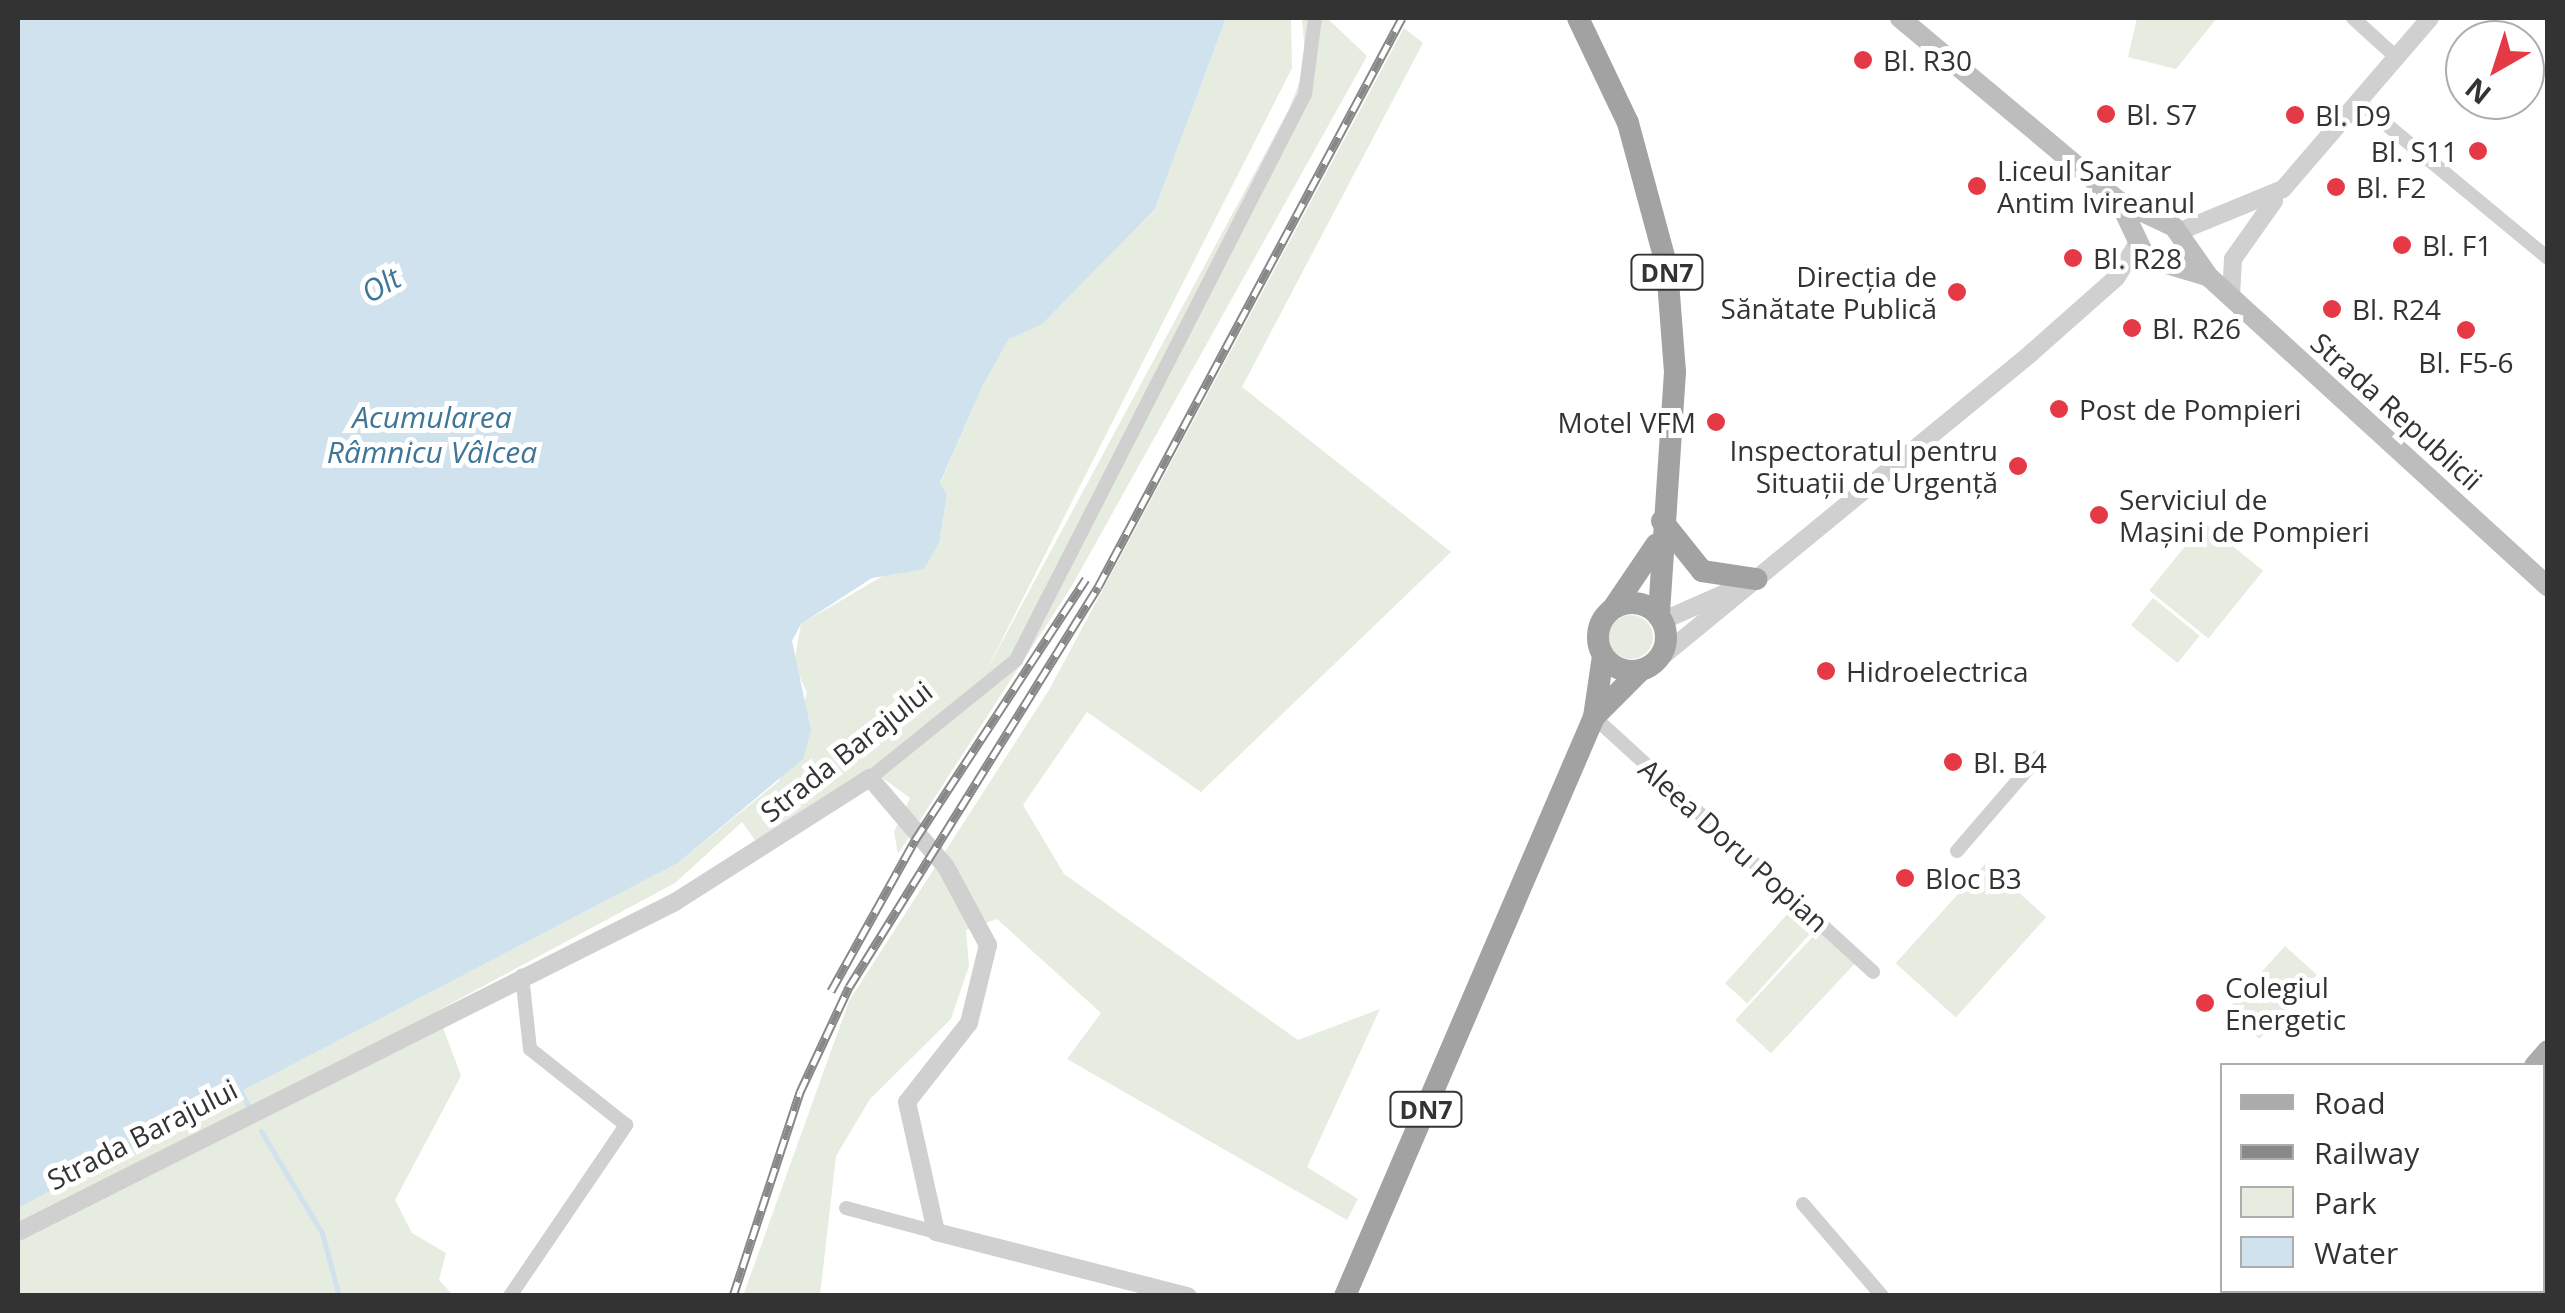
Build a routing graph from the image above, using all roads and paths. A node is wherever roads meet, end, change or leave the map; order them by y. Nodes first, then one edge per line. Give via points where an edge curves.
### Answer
1 (1315, 18) edge
2 (1578, 18) edge
3 (1900, 18) edge
4 (2353, 18) edge
5 (2430, 18) edge
6 (2396, 56) junction
7 (2358, 101) junction
8 (2284, 189) junction
9 (2119, 201) junction
10 (2156, 220) junction
11 (2178, 237) junction
12 (2146, 251) junction
13 (2548, 258) edge
14 (2209, 276) junction
15 (2231, 296) junction
16 (1660, 532) junction
17 (1781, 564) junction
18 (1756, 578) junction
19 (2548, 588) edge
20 (1614, 608) junction
21 (1660, 618) junction
22 (1603, 656) junction
23 (1648, 667) junction
24 (1594, 717) junction
25 (2040, 756) dead end
26 (870, 778) junction
27 (1958, 851) dead end
28 (1873, 972) dead end
29 (522, 975) junction
30 (1804, 1204) dead end
31 (846, 1208) dead end
32 (18, 1232) edge
33 (936, 1232) junction
34 (510, 1296) edge
35 (1188, 1296) edge
36 (1346, 1296) edge
37 (1882, 1296) edge

1 - 26 street, Strada Barajului via 1305,94 1016,660
2 - 16 highway, DN7 via 1628,123 1667,268 1676,372
3 - 9 main road, Strada Republicii
4 - 6 street
5 - 6 street
6 - 7 street
7 - 8 street
7 - 13 street
8 - 11 street
8 - 15 street via 2241,243
9 - 10 main road, Strada Republicii
9 - 12 main road, Strada Republicii
10 - 11 main road, Strada Republicii
10 - 12 main road
11 - 12 main road
11 - 14 main road, Strada Republicii
12 - 14 main road, Strada Republicii
12 - 17 street
14 - 15 main road, Strada Republicii
15 - 19 main road, Strada Republicii
16 - 18 highway via 1702,571
16 - 20 highway, DN7
16 - 21 highway, DN7
17 - 18 street
17 - 23 street
18 - 21 street
20 - 21 highway via 1643,604
20 - 22 highway, DN7 via 1598,627
21 - 23 highway, DN7 via 1666,644
22 - 23 highway via 1620,670
22 - 24 highway, DN7
23 - 24 highway, DN7
24 - 28 street, Aleea Doru Popian
24 - 36 highway, DN7
25 - 27 street
26 - 29 street, Strada Barajului via 743,864
26 - 33 street via 946,867 979,921 988,957 970,1023 908,1102
29 - 32 street, Strada Barajului
29 - 34 street via 530,1050 626,1125
30 - 37 street
31 - 33 street
33 - 35 street

